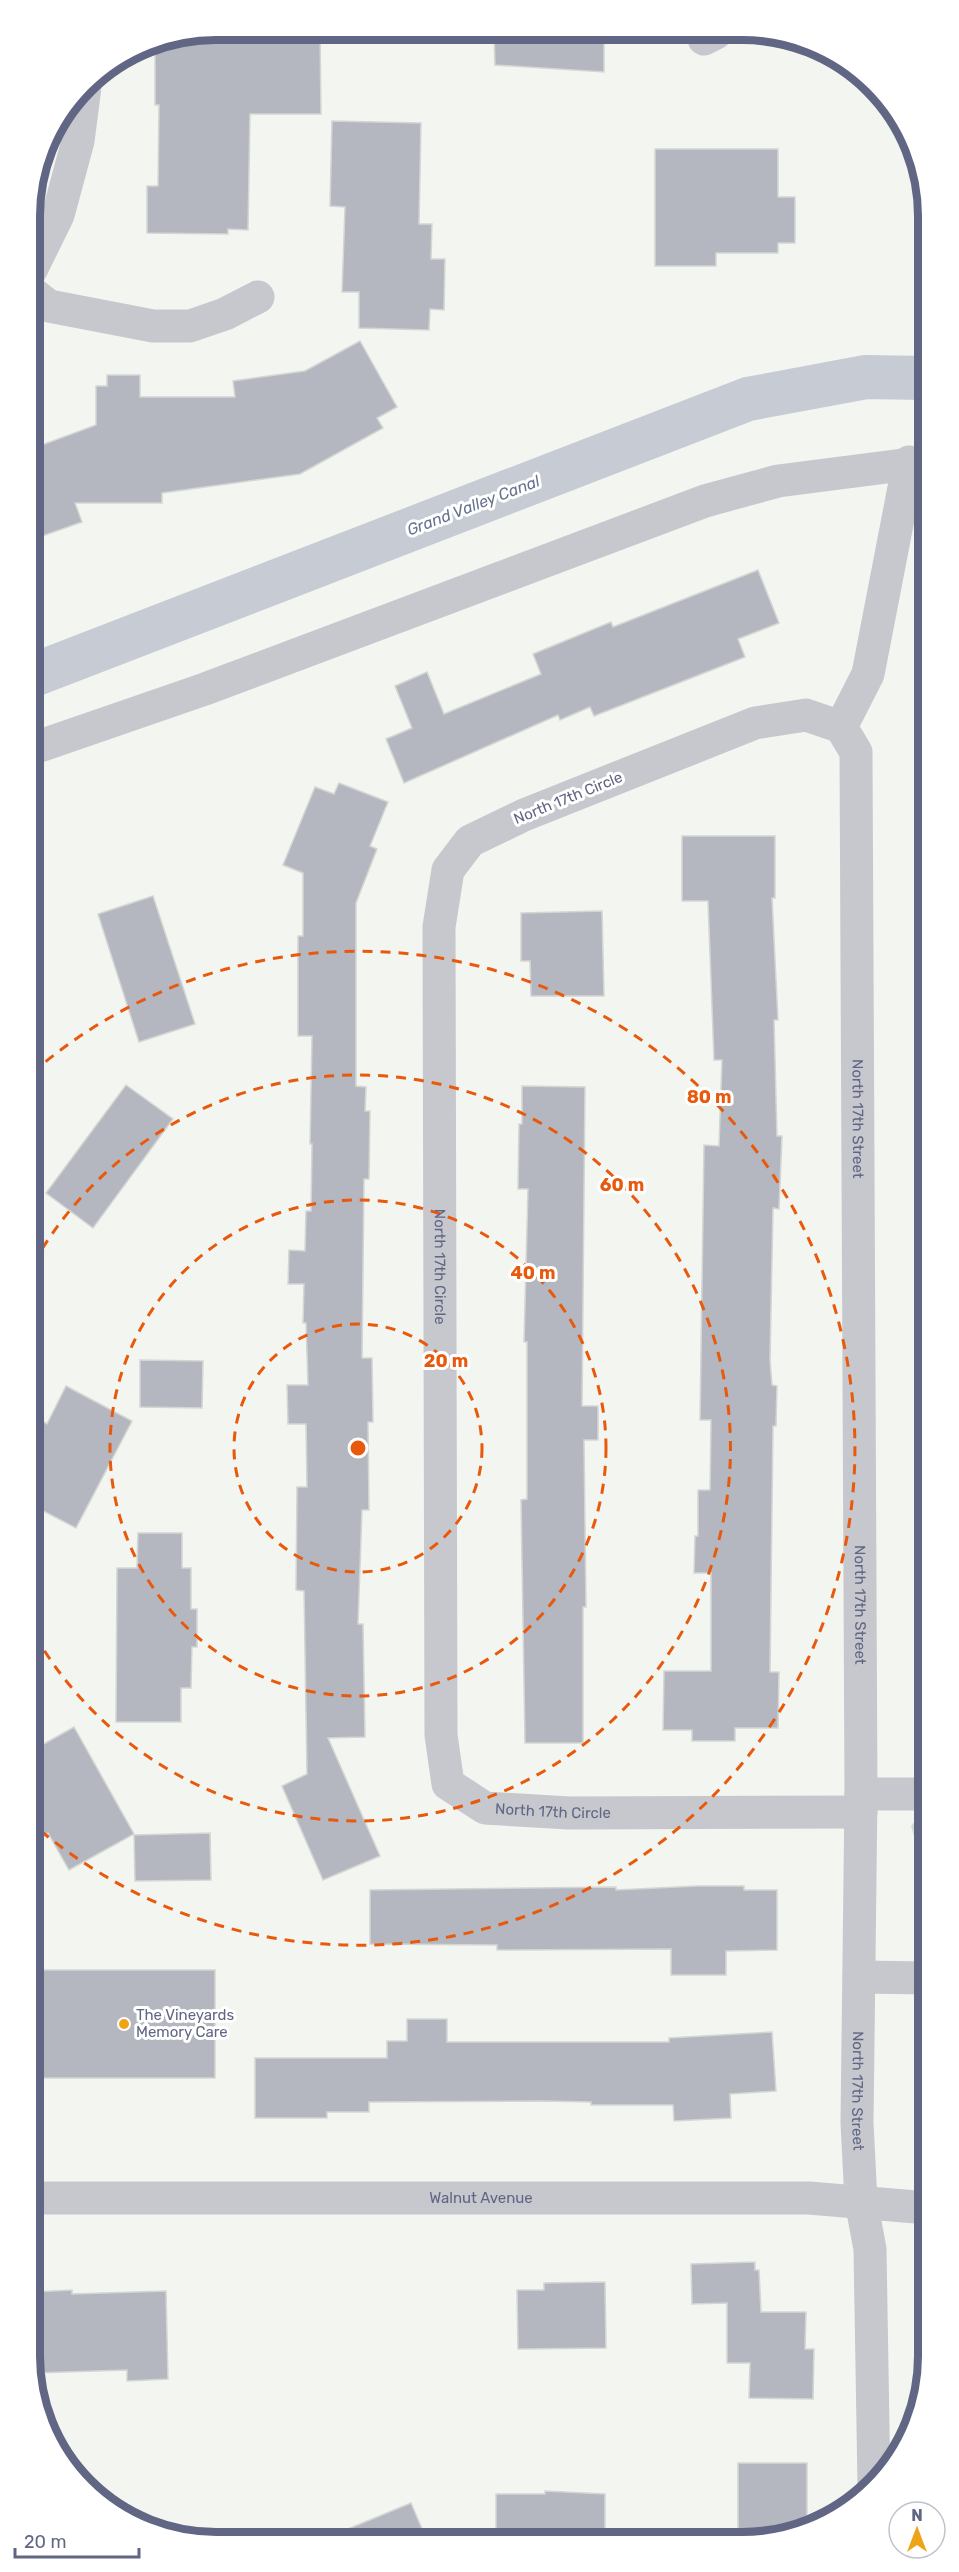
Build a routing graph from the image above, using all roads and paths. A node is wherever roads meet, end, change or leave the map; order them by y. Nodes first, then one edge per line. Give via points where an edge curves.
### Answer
1 (83, 102) edge
2 (41, 248) edge
3 (258, 297) dead end
4 (41, 300) edge
5 (917, 462) edge
6 (841, 727) junction
7 (41, 746) edge
8 (918, 1795) edge
9 (861, 1803) junction
10 (859, 1977) junction
11 (918, 1978) edge
12 (40, 2198) edge
13 (861, 2201) junction
14 (918, 2207) edge
15 (874, 2473) edge

1 - 2 street via 78,141 58,214
3 - 4 street via 190,326 153,326 49,306
5 - 6 street via 868,674
5 - 7 street via 778,481 705,501 205,689
6 - 9 street, North 17th Street via 856,752
6 - 9 street, North 17th Circle via 806,715 755,723 524,815 470,841 448,870 439,927 441,1735 448,1784 485,1808 569,1813
8 - 9 street, North 17th Circle
9 - 10 street, North 17th Street
10 - 11 street
10 - 13 street, North 17th Street via 857,2123
12 - 13 street, Walnut Avenue
13 - 14 street, Walnut Avenue
13 - 15 street, North 17th Street via 870,2249

